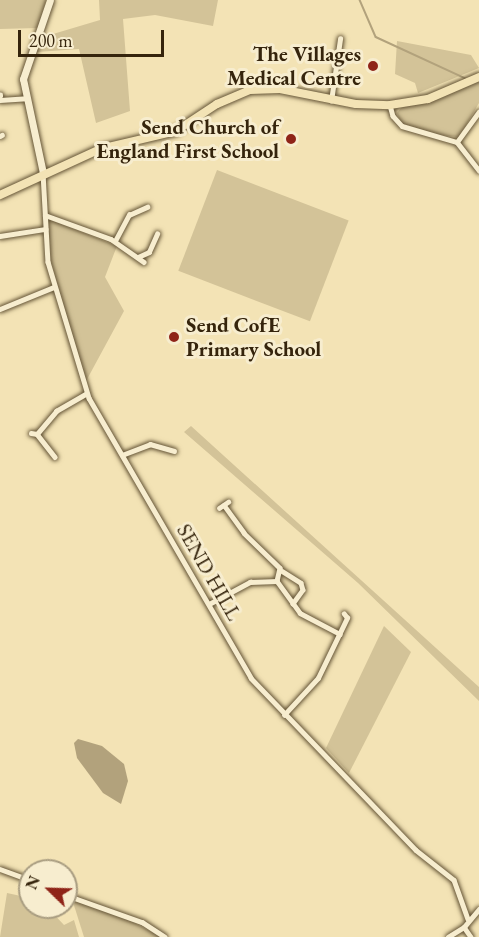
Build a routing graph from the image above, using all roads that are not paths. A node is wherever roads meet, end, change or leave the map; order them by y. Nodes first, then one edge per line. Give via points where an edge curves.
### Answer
1 (50, 0) edge
2 (340, 39) dead end
3 (474, 80) edge
4 (0, 97) edge
5 (26, 98) junction
6 (331, 100) junction
7 (390, 105) junction
8 (479, 112) edge
9 (457, 142) junction
10 (479, 170) edge
11 (43, 173) junction
12 (0, 195) edge
13 (147, 207) dead end
14 (45, 214) junction
15 (45, 229) junction
16 (157, 234) dead end
17 (0, 236) edge
18 (115, 241) junction
19 (138, 257) junction
20 (144, 262) dead end
21 (54, 287) junction
22 (0, 309) edge
23 (82, 394) junction
24 (174, 451) dead end
25 (122, 455) junction
26 (55, 457) dead end
27 (224, 505) dead end
28 (282, 571) junction
29 (276, 581) junction
30 (209, 604) junction
31 (293, 604) junction
32 (344, 614) dead end
33 (340, 634) junction
34 (284, 715) junction
35 (0, 869) edge
36 (18, 876) edge
37 (78, 899) edge
38 (479, 909) edge
39 (468, 919) junction
40 (464, 927) junction
41 (165, 937) edge
42 (448, 937) edge
43 (471, 937) edge

1 - 5 main road via 24,74
2 - 6 street
3 - 7 main road via 428,99
4 - 5 street
5 - 11 main road
6 - 7 main road
6 - 11 main road via 280,89 250,90 217,104 176,131 100,149
7 - 9 street via 402,126
8 - 9 street
9 - 10 street
11 - 12 main road
11 - 14 street, SEND HILL
13 - 18 street via 129,215
14 - 15 street, SEND HILL
14 - 18 street
15 - 17 street
15 - 21 street, SEND HILL
16 - 19 street via 148,252
18 - 19 street
19 - 20 street
21 - 22 street
21 - 23 street, SEND HILL
23 - 25 street, SEND HILL
23 - 26 street via 56,411 34,433
24 - 25 street via 150,444
25 - 30 street, SEND HILL
27 - 28 street via 244,533
28 - 29 street
28 - 31 street via 301,583 303,590
29 - 30 street via 250,582
29 - 31 street
30 - 34 street, SEND HILL via 251,678
31 - 33 street via 304,616
32 - 33 street via 348,618
33 - 34 street via 318,678
34 - 39 street, SEND HILL via 416,850 454,880
35 - 36 street
37 - 41 street via 142,922
38 - 39 street
39 - 40 street
40 - 42 street
40 - 43 street

